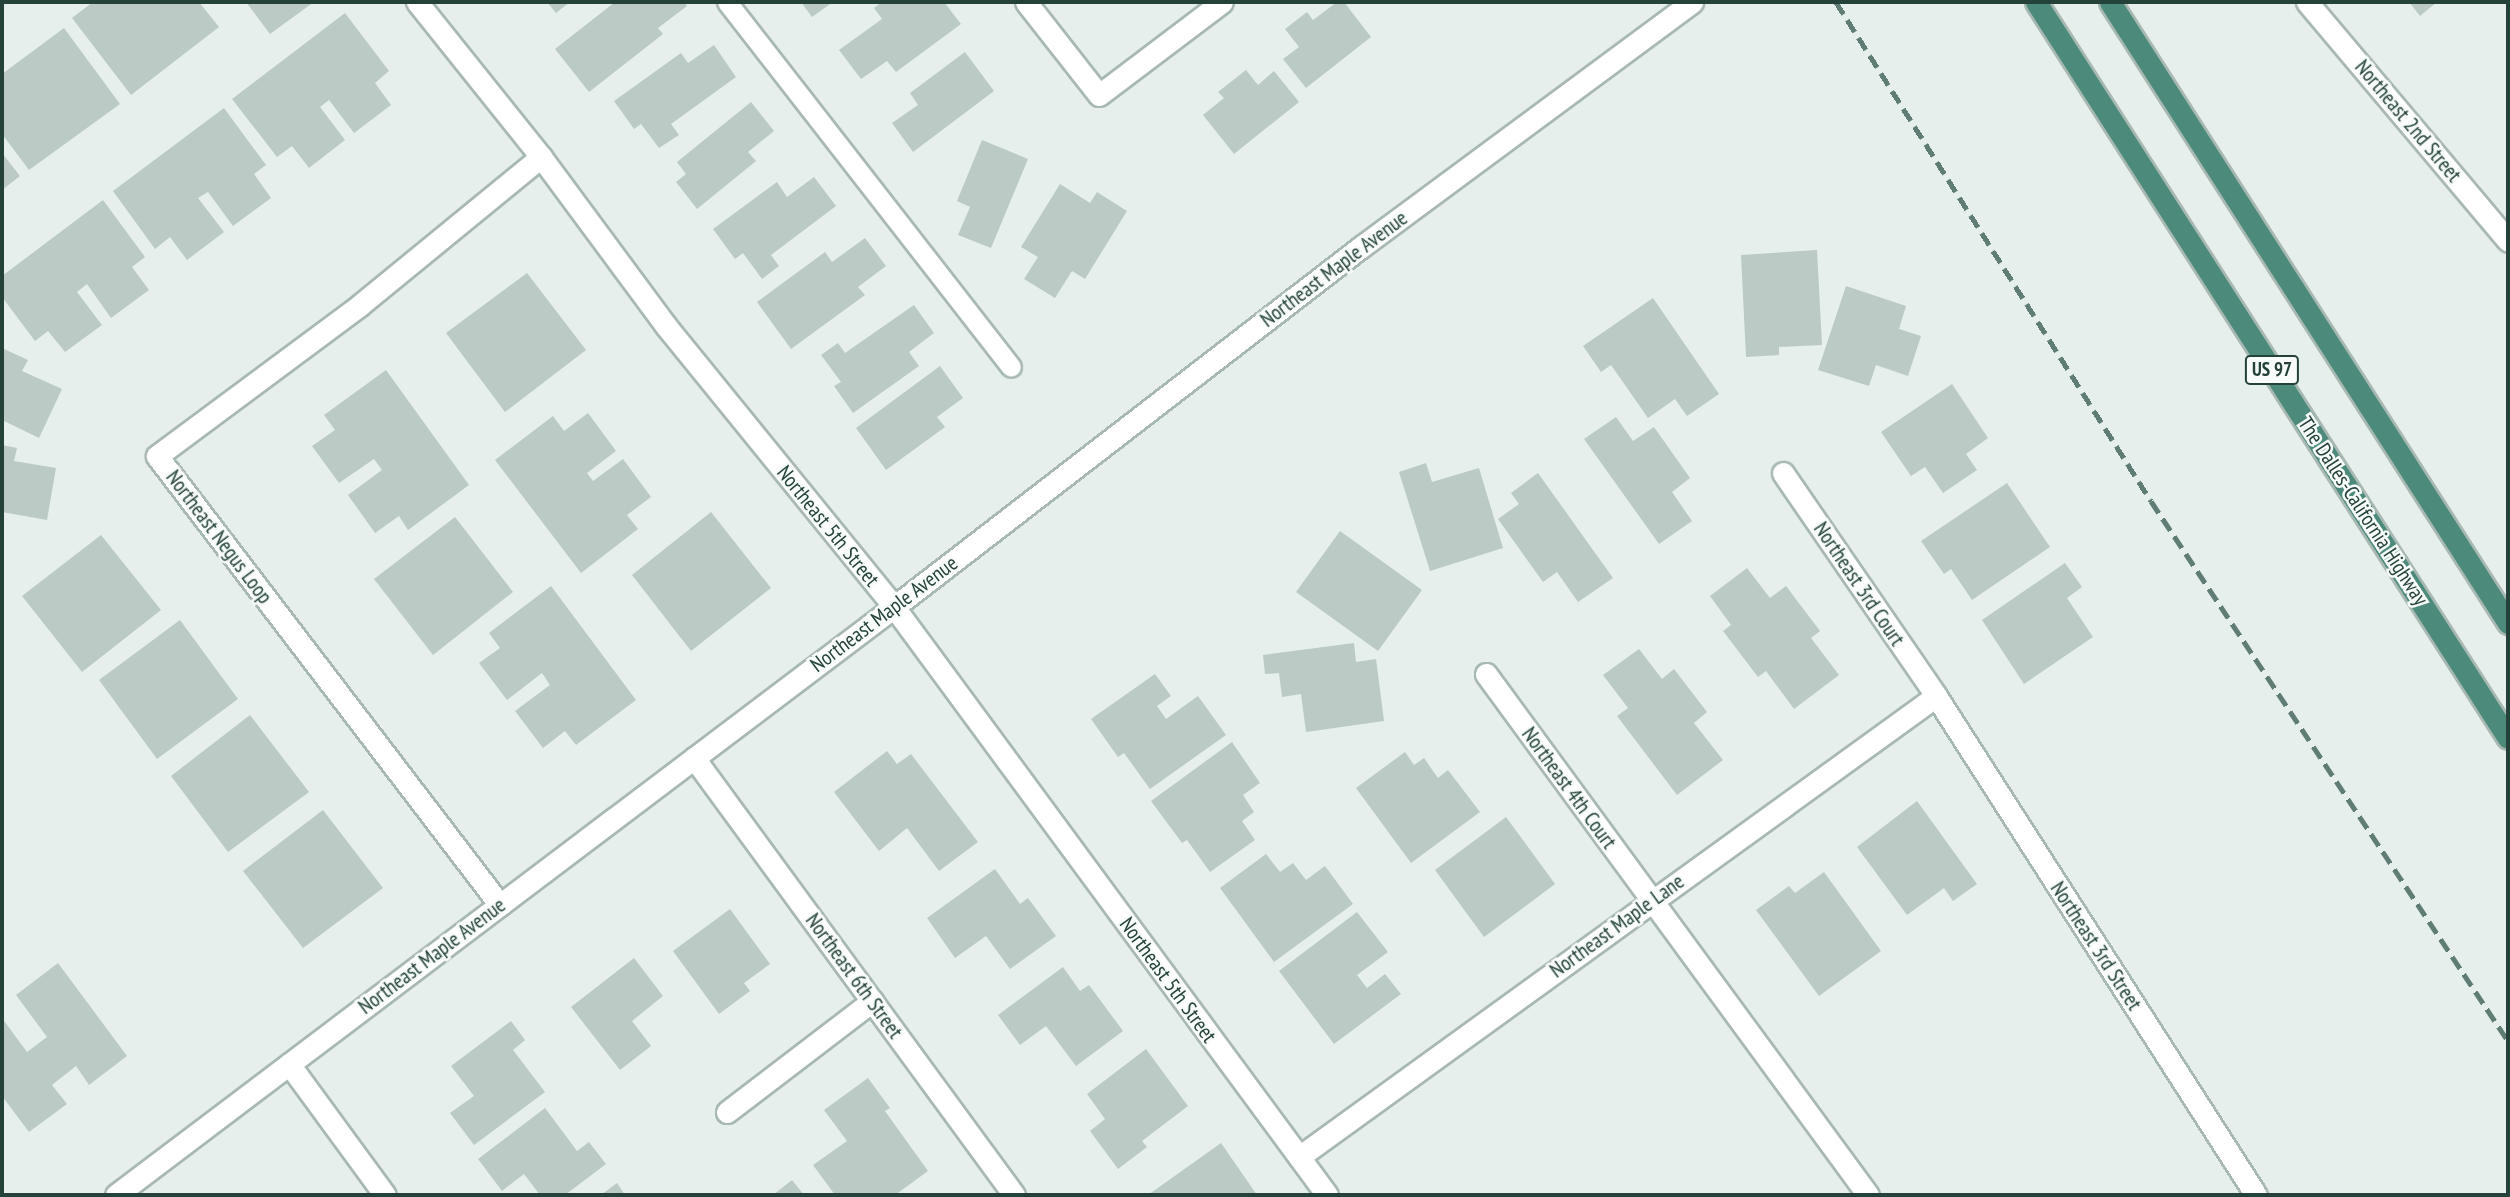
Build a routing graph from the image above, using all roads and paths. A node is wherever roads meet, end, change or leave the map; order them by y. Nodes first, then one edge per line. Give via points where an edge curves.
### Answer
1 (417, 2) edge
2 (727, 2) edge
3 (1026, 2) edge
4 (1222, 2) edge
5 (1692, 2) edge
6 (2036, 2) edge
7 (2110, 2) edge
8 (2307, 2) edge
9 (541, 157) junction
10 (2508, 241) edge
11 (1011, 367) dead end
12 (1783, 473) dead end
13 (894, 607) junction
14 (2508, 623) edge
15 (1486, 674) dead end
16 (1936, 696) junction
17 (2508, 738) edge
18 (694, 758) junction
19 (1651, 902) junction
20 (500, 905) junction
21 (872, 1001) junction
22 (289, 1064) junction
23 (727, 1112) dead end
24 (1299, 1157) junction
25 (116, 1195) edge
26 (384, 1195) edge
27 (1014, 1195) edge
28 (1327, 1195) edge
29 (1868, 1195) edge
30 (2256, 1195) edge

1 - 9 street, Northeast 5th Street
2 - 11 lane
3 - 4 street via 1099,95
5 - 13 street, Northeast Maple Avenue via 1361,247
6 - 17 highway, The Dalles-California Highway / US 97
7 - 14 highway, US 97
8 - 10 street, Northeast 2nd Street
9 - 13 street, Northeast 5th Street via 666,326
9 - 20 street, Northeast Negus Loop via 360,305 157,456
12 - 16 street, Northeast 3rd Court
13 - 18 street, Northeast Maple Avenue
13 - 24 street, Northeast 5th Street
15 - 19 street, Northeast 4th Court
16 - 19 street, Northeast Maple Lane
16 - 30 street, Northeast 3rd Street
18 - 20 street, Northeast Maple Avenue
18 - 21 street, Northeast 6th Street
19 - 24 street, Northeast Maple Lane
19 - 29 street, Northeast 4th Court
20 - 22 street, Northeast Maple Avenue
21 - 23 street
21 - 27 street, Northeast 6th Street
22 - 25 street, Northeast Maple Avenue
22 - 26 street
24 - 28 street, Northeast 5th Street

